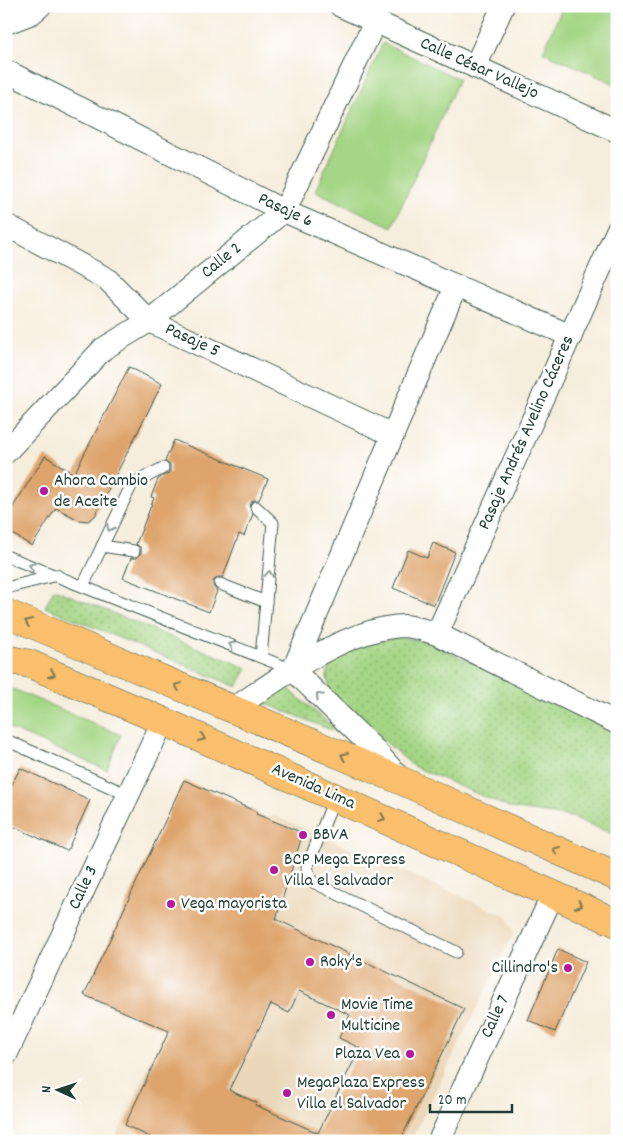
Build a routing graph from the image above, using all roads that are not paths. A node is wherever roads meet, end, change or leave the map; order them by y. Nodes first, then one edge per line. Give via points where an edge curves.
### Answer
1 (40, 6) edge
2 (342, 6) edge
3 (502, 6) edge
4 (375, 22) junction
5 (6, 23) edge
6 (475, 67) junction
7 (6, 71) edge
8 (617, 131) edge
9 (284, 211) junction
10 (6, 225) edge
11 (617, 231) edge
12 (456, 286) junction
13 (149, 321) junction
14 (571, 336) junction
15 (393, 435) junction
16 (6, 452) edge
17 (162, 468) dead end
18 (256, 507) dead end
19 (102, 546) junction
20 (134, 551) dead end
21 (6, 556) edge
22 (58, 575) junction
23 (220, 584) dead end
24 (83, 586) junction
25 (6, 588) edge
26 (266, 602) junction
27 (6, 613) edge
28 (437, 634) junction
29 (261, 657) junction
30 (6, 659) edge
31 (293, 670) junction
32 (232, 709) junction
33 (163, 721) junction
34 (617, 723) edge
35 (6, 740) edge
36 (402, 781) junction
37 (128, 795) junction
38 (334, 797) junction
39 (617, 877) edge
40 (553, 894) junction
41 (617, 922) edge
42 (456, 952) dead end
43 (6, 1055) edge
44 (439, 1141) edge

1 - 5 street via 32,13
2 - 4 street, Calle César Vallejo
3 - 6 street
4 - 6 street, Calle César Vallejo
4 - 9 street, Calle 2
6 - 8 street, Calle César Vallejo
7 - 9 street, Pasaje 6
9 - 12 street, Pasaje 6
9 - 13 street, Calle 2
10 - 13 street, Pasaje 5 via 108,279
11 - 14 street, Pasaje Andrés Avelino Cáceres
12 - 14 street, Pasaje 6
12 - 15 street
13 - 15 street, Pasaje 5
13 - 16 street, Calle 2 via 103,349
14 - 28 street, Pasaje Andrés Avelino Cáceres
15 - 31 street
17 -> 19 lane via 132,484
26 -> 18 lane via 273,523
19 - 20 lane
19 - 24 lane
22 -> 21 lane
22 - 24 lane
22 - 25 lane
23 - 26 lane
29 -> 24 lane
26 - 29 lane
32 -> 27 main road
28 - 31 street via 405,626 381,629 347,640
28 - 34 street
29 - 31 lane
30 -> 33 main road, Avenida Lima via 30,664
31 - 32 street
36 -> 31 street
36 -> 32 main road
33 - 37 street, Calle 3
33 -> 38 main road, Avenida Lima
35 - 37 lane
39 -> 36 main road
37 - 43 street, Calle 3
38 -> 40 main road, Avenida Lima
38 - 42 lane via 307,867 311,881
40 -> 41 main road, Avenida Lima
40 - 44 street, Calle 7

